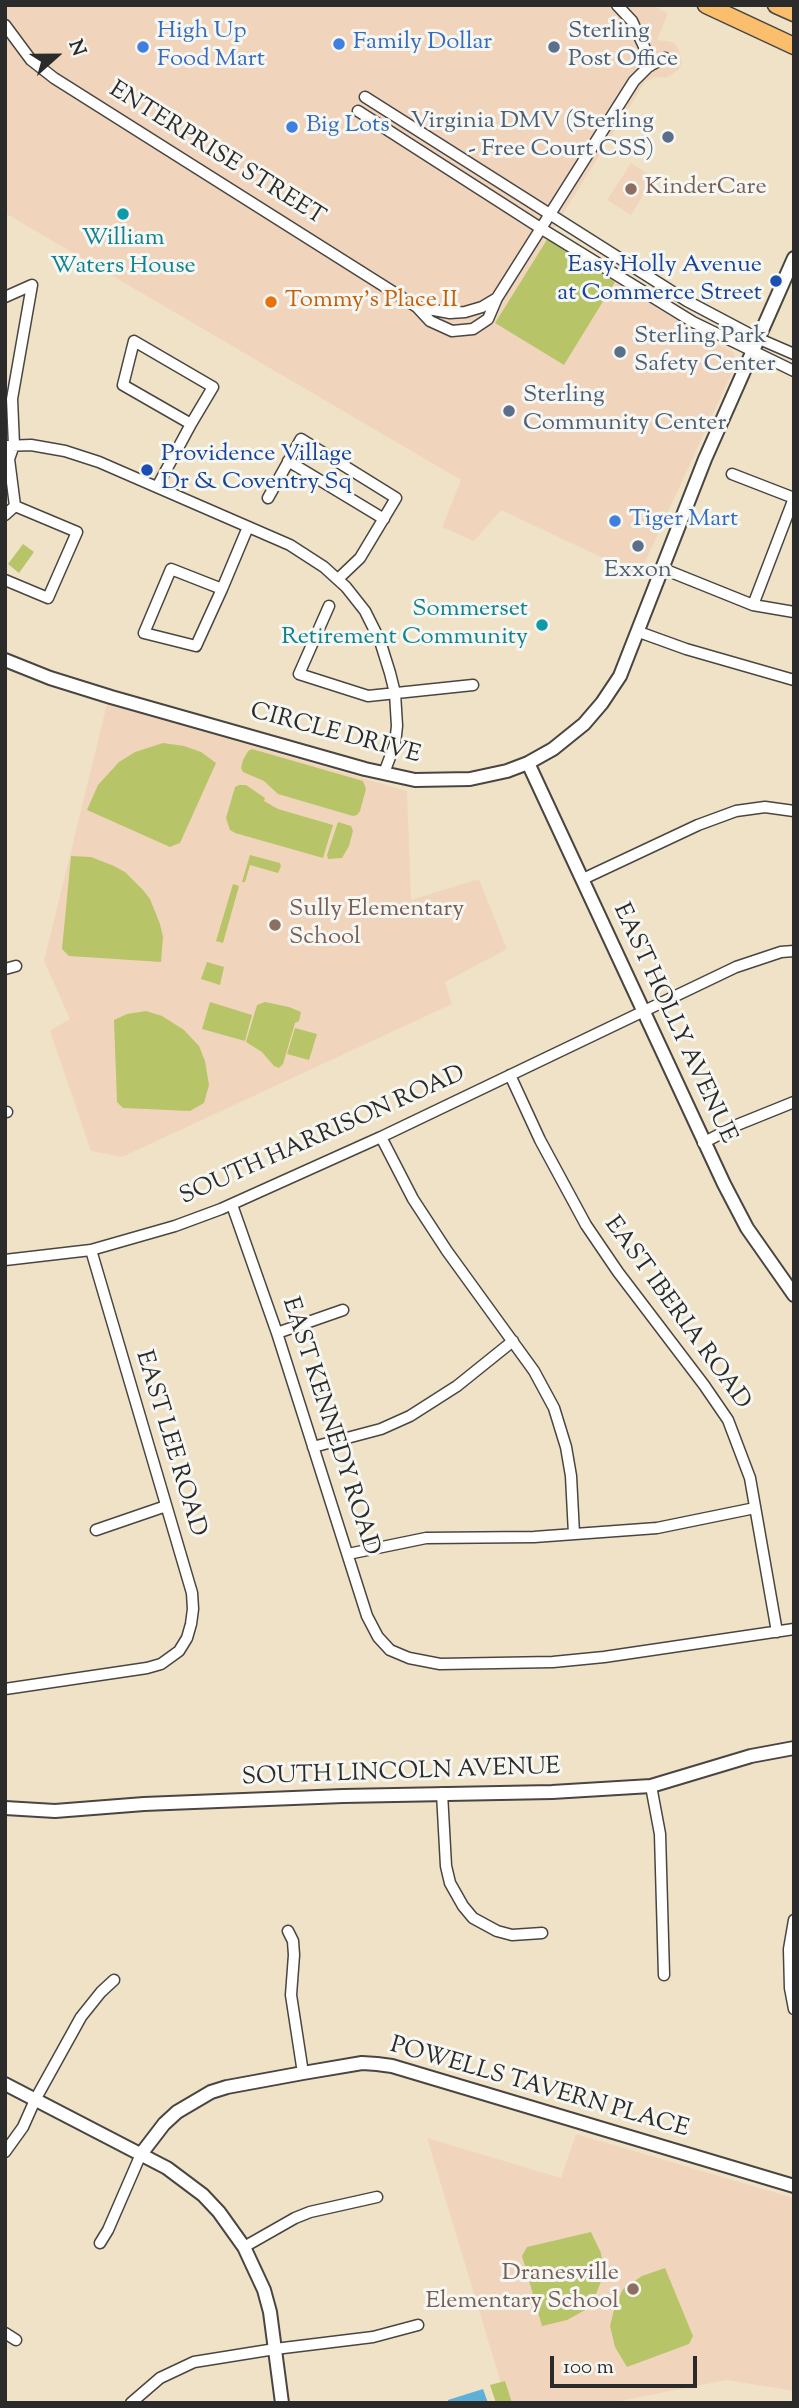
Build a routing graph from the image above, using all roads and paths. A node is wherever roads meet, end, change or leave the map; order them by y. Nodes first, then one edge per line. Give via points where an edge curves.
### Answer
1 (617, 5) edge
2 (706, 5) edge
3 (776, 5) edge
4 (794, 13) edge
5 (5, 25) edge
6 (794, 46) edge
7 (665, 58) dead end
8 (650, 66) junction
9 (365, 97) dead end
10 (358, 111) dead end
11 (551, 214) junction
12 (542, 229) junction
13 (794, 257) edge
14 (5, 297) edge
15 (497, 299) junction
16 (417, 307) junction
17 (757, 338) junction
18 (751, 351) junction
19 (794, 354) edge
20 (794, 371) edge
21 (8, 399) edge
22 (191, 424) junction
23 (10, 445) edge
24 (288, 461) junction
25 (732, 474) dead end
26 (157, 487) junction
27 (268, 498) dead end
28 (794, 498) edge
29 (15, 506) junction
30 (5, 514) edge
31 (384, 519) junction
32 (248, 527) junction
33 (661, 568) junction
34 (338, 579) junction
35 (5, 580) edge
36 (222, 589) junction
37 (754, 605) junction
38 (329, 606) dead end
39 (794, 612) edge
40 (639, 632) junction
41 (5, 660) edge
42 (794, 680) edge
43 (473, 685) dead end
44 (395, 693) junction
45 (528, 763) junction
46 (384, 773) junction
47 (794, 811) edge
48 (583, 879) junction
49 (794, 951) edge
50 (16, 966) dead end
51 (5, 969) edge
52 (645, 1011) junction
53 (510, 1075) junction
54 (794, 1102) edge
55 (381, 1137) junction
56 (703, 1143) junction
57 (232, 1205) junction
58 (91, 1250) junction
59 (5, 1260) edge
60 (794, 1295) edge
61 (343, 1310) dead end
62 (277, 1333) junction
63 (513, 1341) junction
64 (313, 1447) junction
65 (166, 1506) junction
66 (755, 1508) junction
67 (96, 1530) dead end
68 (575, 1534) junction
69 (348, 1554) junction
70 (794, 1629) edge
71 (777, 1632) junction
72 (5, 1689) edge
73 (794, 1748) edge
74 (651, 1786) junction
75 (442, 1793) junction
76 (5, 1808) edge
77 (794, 1920) edge
78 (288, 1931) dead end
79 (542, 1933) dead end
80 (664, 1975) dead end
81 (114, 1980) dead end
82 (794, 2009) edge
83 (303, 2073) junction
84 (5, 2084) edge
85 (35, 2100) junction
86 (5, 2152) edge
87 (141, 2154) junction
88 (794, 2186) edge
89 (377, 2197) dead end
90 (100, 2243) dead end
91 (244, 2247) junction
92 (418, 2325) dead end
93 (5, 2333) edge
94 (16, 2340) dead end
95 (275, 2349) junction
96 (131, 2403) edge
97 (282, 2403) edge

1 - 8 street via 632,21
2 - 6 main road
3 - 4 main road
5 - 16 street, ENTERPRISE STREET via 31,60 54,78
7 - 8 street
8 - 11 street, ENTERPRISE STREET via 635,81
9 - 11 street
10 - 12 street
11 - 12 street, ENTERPRISE STREET
11 - 17 street via 687,301
12 - 15 street, ENTERPRISE STREET
12 - 18 street via 693,322
13 - 17 street
14 - 21 street via 32,285
15 - 16 street, ENTERPRISE STREET via 465,312
15 - 16 street, ENTERPRISE STREET via 481,326 465,331 443,328
17 - 18 street
17 - 19 street
18 - 20 street
18 - 33 street
21 - 23 street
22 - 22 street via 214,387 134,341 123,386
22 - 26 street
23 - 26 street via 65,451
23 - 29 street
24 - 27 street
24 - 31 street
24 - 31 street via 301,439 396,498
25 - 28 street
26 - 32 street
28 - 37 street
29 - 30 street
29 - 35 street via 78,531 48,598
31 - 34 street via 360,558
32 - 34 street via 290,545
32 - 36 street
33 - 37 street
33 - 40 street
34 - 44 street via 374,627
36 - 36 street via 196,646 144,633 171,569
37 - 39 street
38 - 44 street via 299,674 368,696
40 - 42 street
40 - 45 street, CIRCLE DRIVE via 602,703 584,724
41 - 46 street, CIRCLE DRIVE via 50,678
43 - 44 street
44 - 46 street via 395,744
45 - 46 street, CIRCLE DRIVE via 452,781
45 - 48 street, EAST HOLLY AVENUE
47 - 48 street via 765,807 736,811
48 - 52 street, EAST HOLLY AVENUE
49 - 52 street, SOUTH HARRISON ROAD via 736,967
50 - 51 street
52 - 53 street, SOUTH HARRISON ROAD
52 - 56 street, EAST HOLLY AVENUE
53 - 55 street, SOUTH HARRISON ROAD
53 - 66 street, EAST IBERIA ROAD via 586,1225 729,1420 750,1478
54 - 56 street
55 - 57 street, SOUTH HARRISON ROAD
55 - 63 street via 413,1199
56 - 60 street, EAST HOLLY AVENUE via 747,1228
57 - 58 street, SOUTH HARRISON ROAD
57 - 62 street, EAST KENNEDY ROAD
58 - 59 street, SOUTH HARRISON ROAD
58 - 65 street, EAST LEE ROAD
61 - 62 street
62 - 64 street, EAST KENNEDY ROAD
63 - 64 street via 410,1416 381,1429
63 - 68 street via 554,1408 571,1476
64 - 69 street, EAST KENNEDY ROAD
65 - 67 street
65 - 72 street, EAST LEE ROAD via 193,1601 191,1624 180,1648 161,1664 147,1668
66 - 68 street via 657,1528
66 - 71 street, EAST IBERIA ROAD
68 - 69 street via 426,1538
69 - 71 street, EAST KENNEDY ROAD via 377,1637 408,1658 440,1664 553,1662
70 - 71 street
73 - 74 street, SOUTH LINCOLN AVENUE
74 - 75 street, SOUTH LINCOLN AVENUE
74 - 80 street via 660,1835
75 - 76 street, SOUTH LINCOLN AVENUE via 55,1811
75 - 79 street via 446,1866 463,1906 497,1931
77 - 82 street via 789,1949
78 - 83 street via 294,1955 290,1995
81 - 85 street via 81,2017
83 - 87 street, POWELLS TAVERN PLACE via 227,2087 195,2100 164,2124
83 - 88 street, POWELLS TAVERN PLACE via 362,2063 391,2066
84 - 85 street
85 - 86 street
85 - 87 street
87 - 90 street, POWELLS TAVERN PLACE
87 - 91 street via 203,2195
89 - 91 street via 310,2212
91 - 95 street via 264,2290
92 - 95 street via 373,2337
93 - 94 street
95 - 96 street via 174,2370
95 - 97 street

